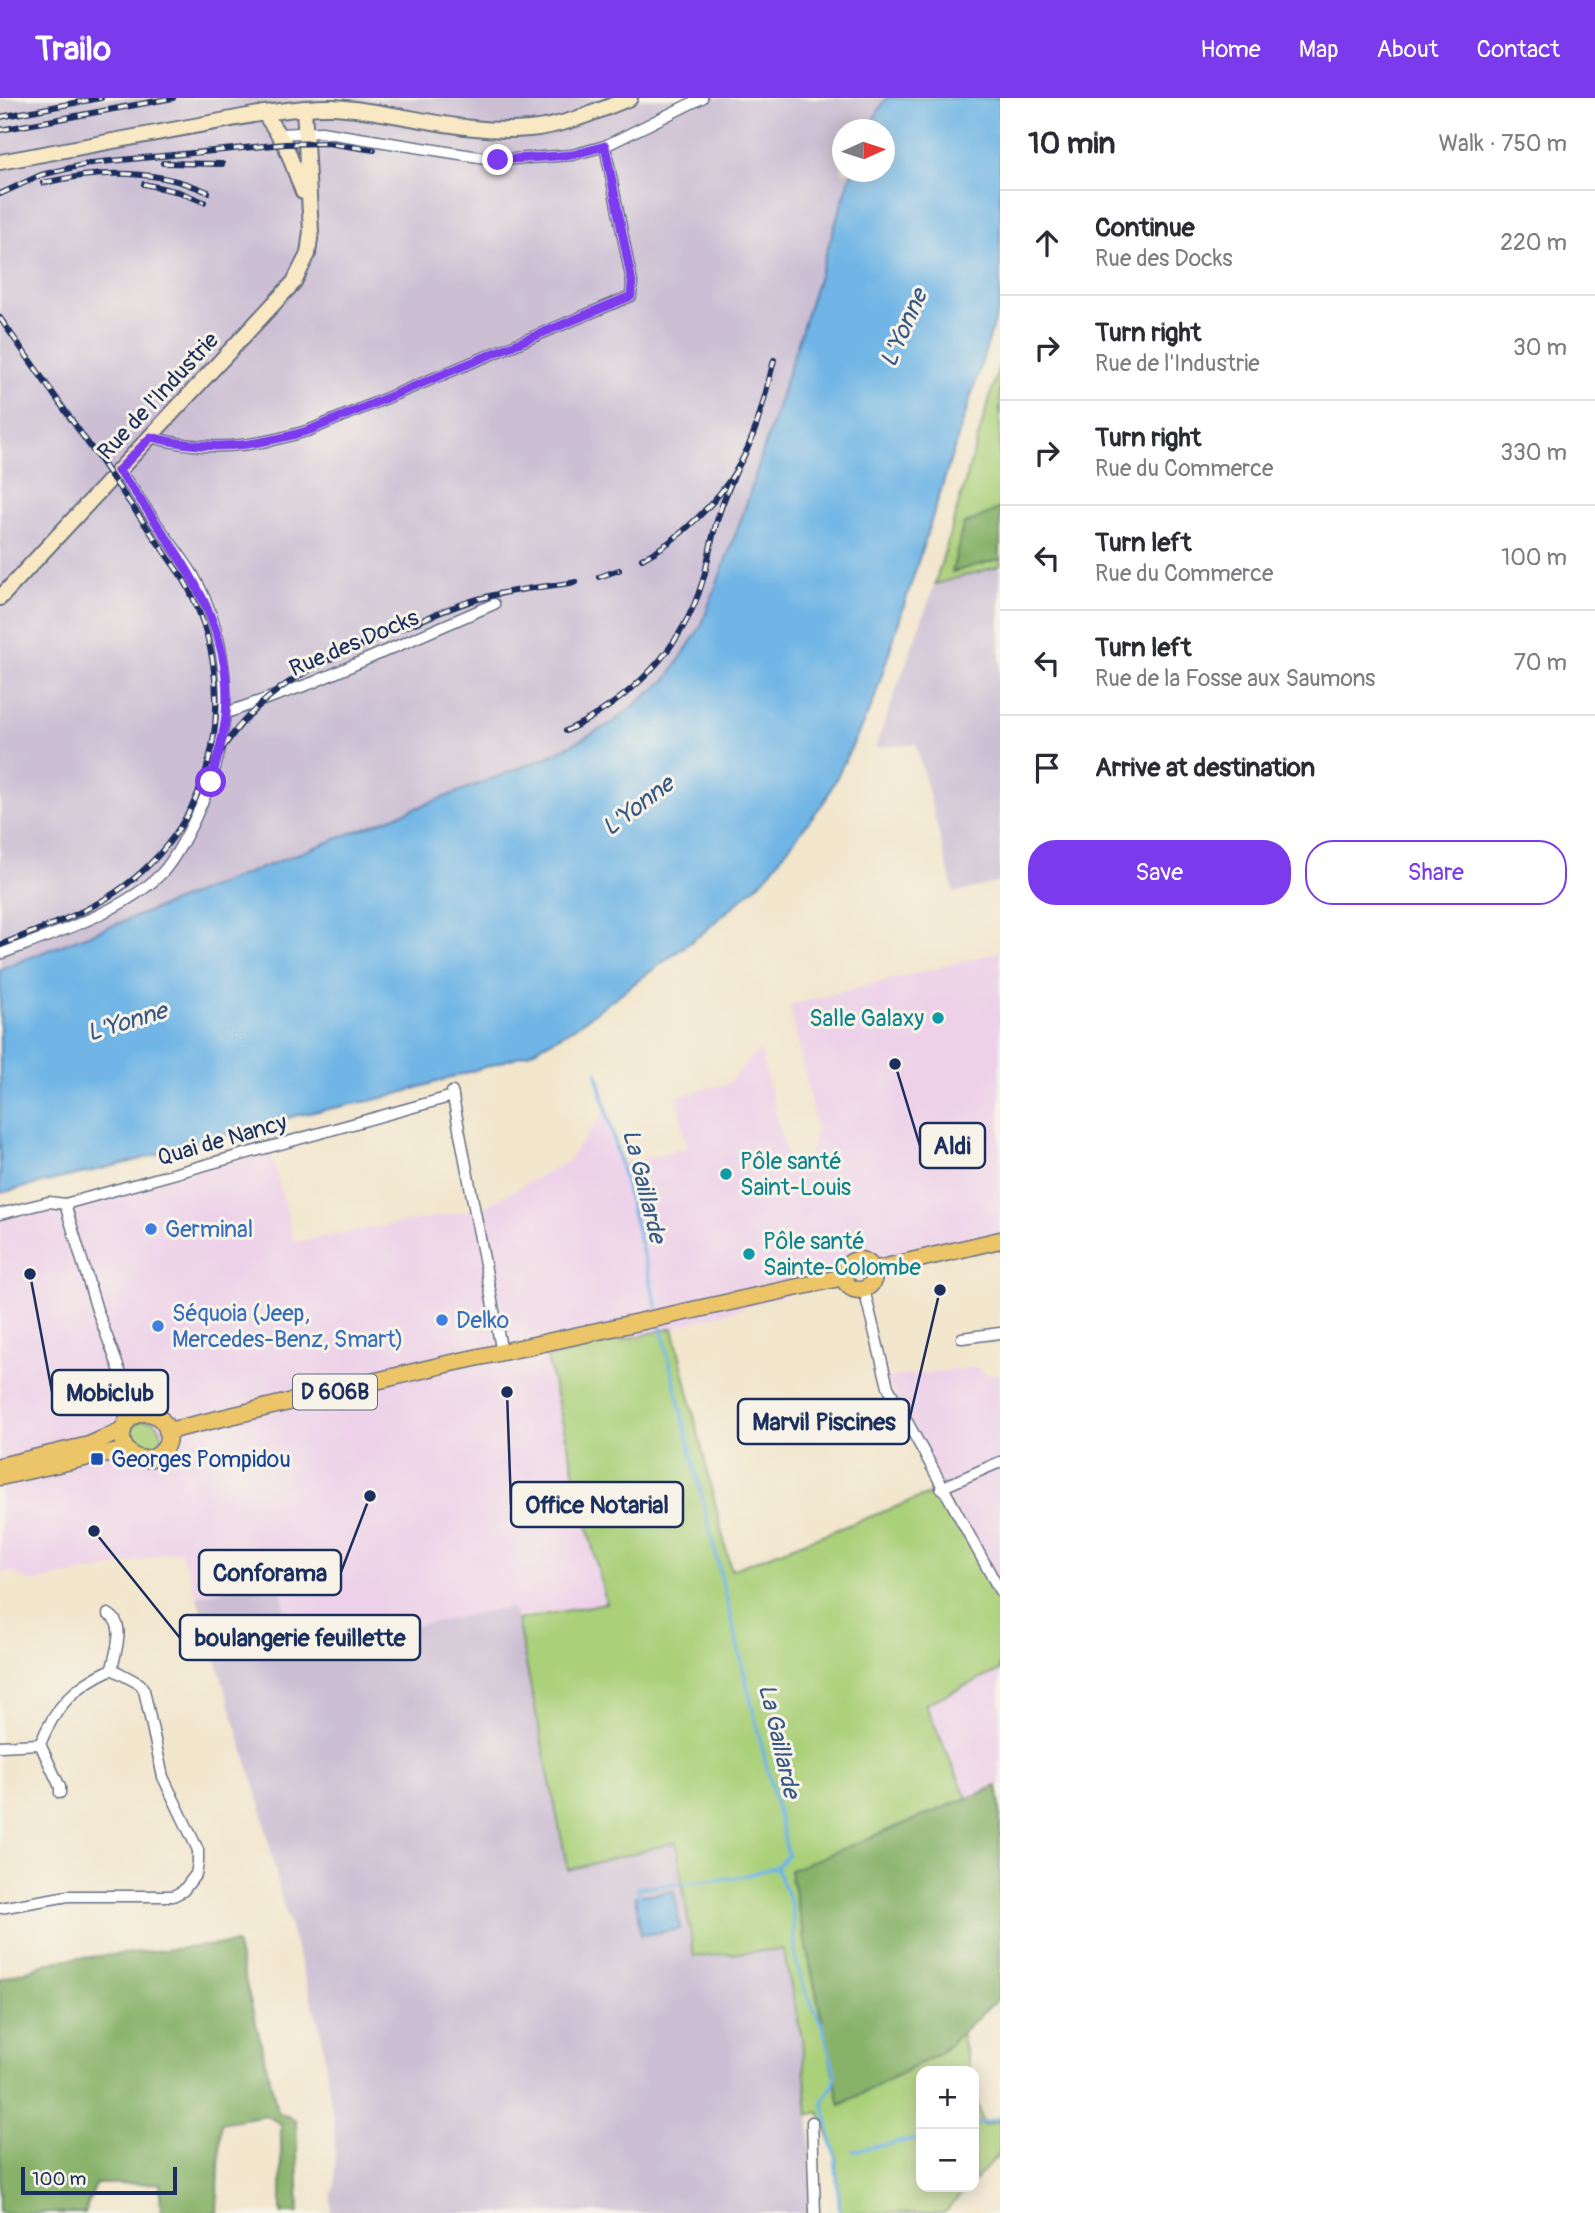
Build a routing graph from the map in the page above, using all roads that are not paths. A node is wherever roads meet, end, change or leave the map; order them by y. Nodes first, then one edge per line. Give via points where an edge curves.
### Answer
1 (630, 98) edge
2 (702, 98) edge
3 (304, 108) junction
4 (264, 113) junction
5 (305, 132) junction
6 (279, 134) junction
7 (605, 146) junction
8 (0, 162) edge
9 (309, 206) junction
10 (151, 437) junction
11 (118, 471) junction
12 (0, 598) edge
13 (494, 604) dead end
14 (226, 713) junction
15 (0, 954) edge
16 (65, 1204) junction
17 (0, 1214) edge
18 (1000, 1240) edge
19 (873, 1270) junction
20 (844, 1277) junction
21 (864, 1289) junction
22 (1000, 1333) edge
23 (962, 1338) dead end
24 (502, 1353) junction
25 (136, 1414) junction
26 (123, 1430) junction
27 (168, 1431) junction
28 (127, 1451) junction
29 (1000, 1462) edge
30 (0, 1466) edge
31 (0, 1478) edge
32 (941, 1488) junction
33 (1000, 1591) edge
34 (108, 1615) dead end
35 (112, 1669) junction
36 (40, 1744) junction
37 (0, 1746) edge
38 (60, 1793) dead end
39 (0, 1908) edge
40 (812, 2122) dead end
41 (815, 2213) edge

1 - 3 main road via 589,116 530,129 471,129 344,108
2 - 7 street
3 - 4 main road
3 - 5 main road, Rue de l'Industrie
4 - 6 main road
4 - 8 main road
5 - 6 street
5 - 7 street via 498,160 572,155
5 - 9 main road, Rue de l'Industrie
6 - 9 main road
7 - 10 street via 631,296 270,442 192,446
9 - 10 main road, Rue de l'Industrie via 310,243 294,282
10 - 11 main road, Rue de l'Industrie
11 - 12 main road, Rue de l'Industrie
11 - 14 street via 184,562 204,598 223,663
13 - 14 street, Rue des Docks via 279,696
14 - 15 street via 211,782 193,824 163,873 134,896 78,924
16 - 17 street, Quai de Nancy via 49,1202
16 - 24 street, Quai de Nancy via 452,1094
16 - 25 street via 100,1319
18 - 19 main road
19 - 20 main road via 867,1262 854,1261
19 - 21 main road via 872,1283
20 - 21 main road via 851,1287
20 - 24 main road, D 606B
21 - 32 street via 885,1380
22 - 23 street
24 - 27 main road, D 606B
25 - 26 main road
25 - 27 main road via 153,1414
26 - 28 main road
26 - 30 main road via 89,1445
27 - 28 main road via 162,1453 152,1458
28 - 31 main road
29 - 32 street
32 - 33 street
34 - 35 street via 119,1626
35 - 36 street via 75,1689 59,1707
35 - 39 street via 140,1684 147,1697 163,1777 198,1850 196,1874 173,1896 68,1896
36 - 37 street
36 - 38 street
40 - 41 street

